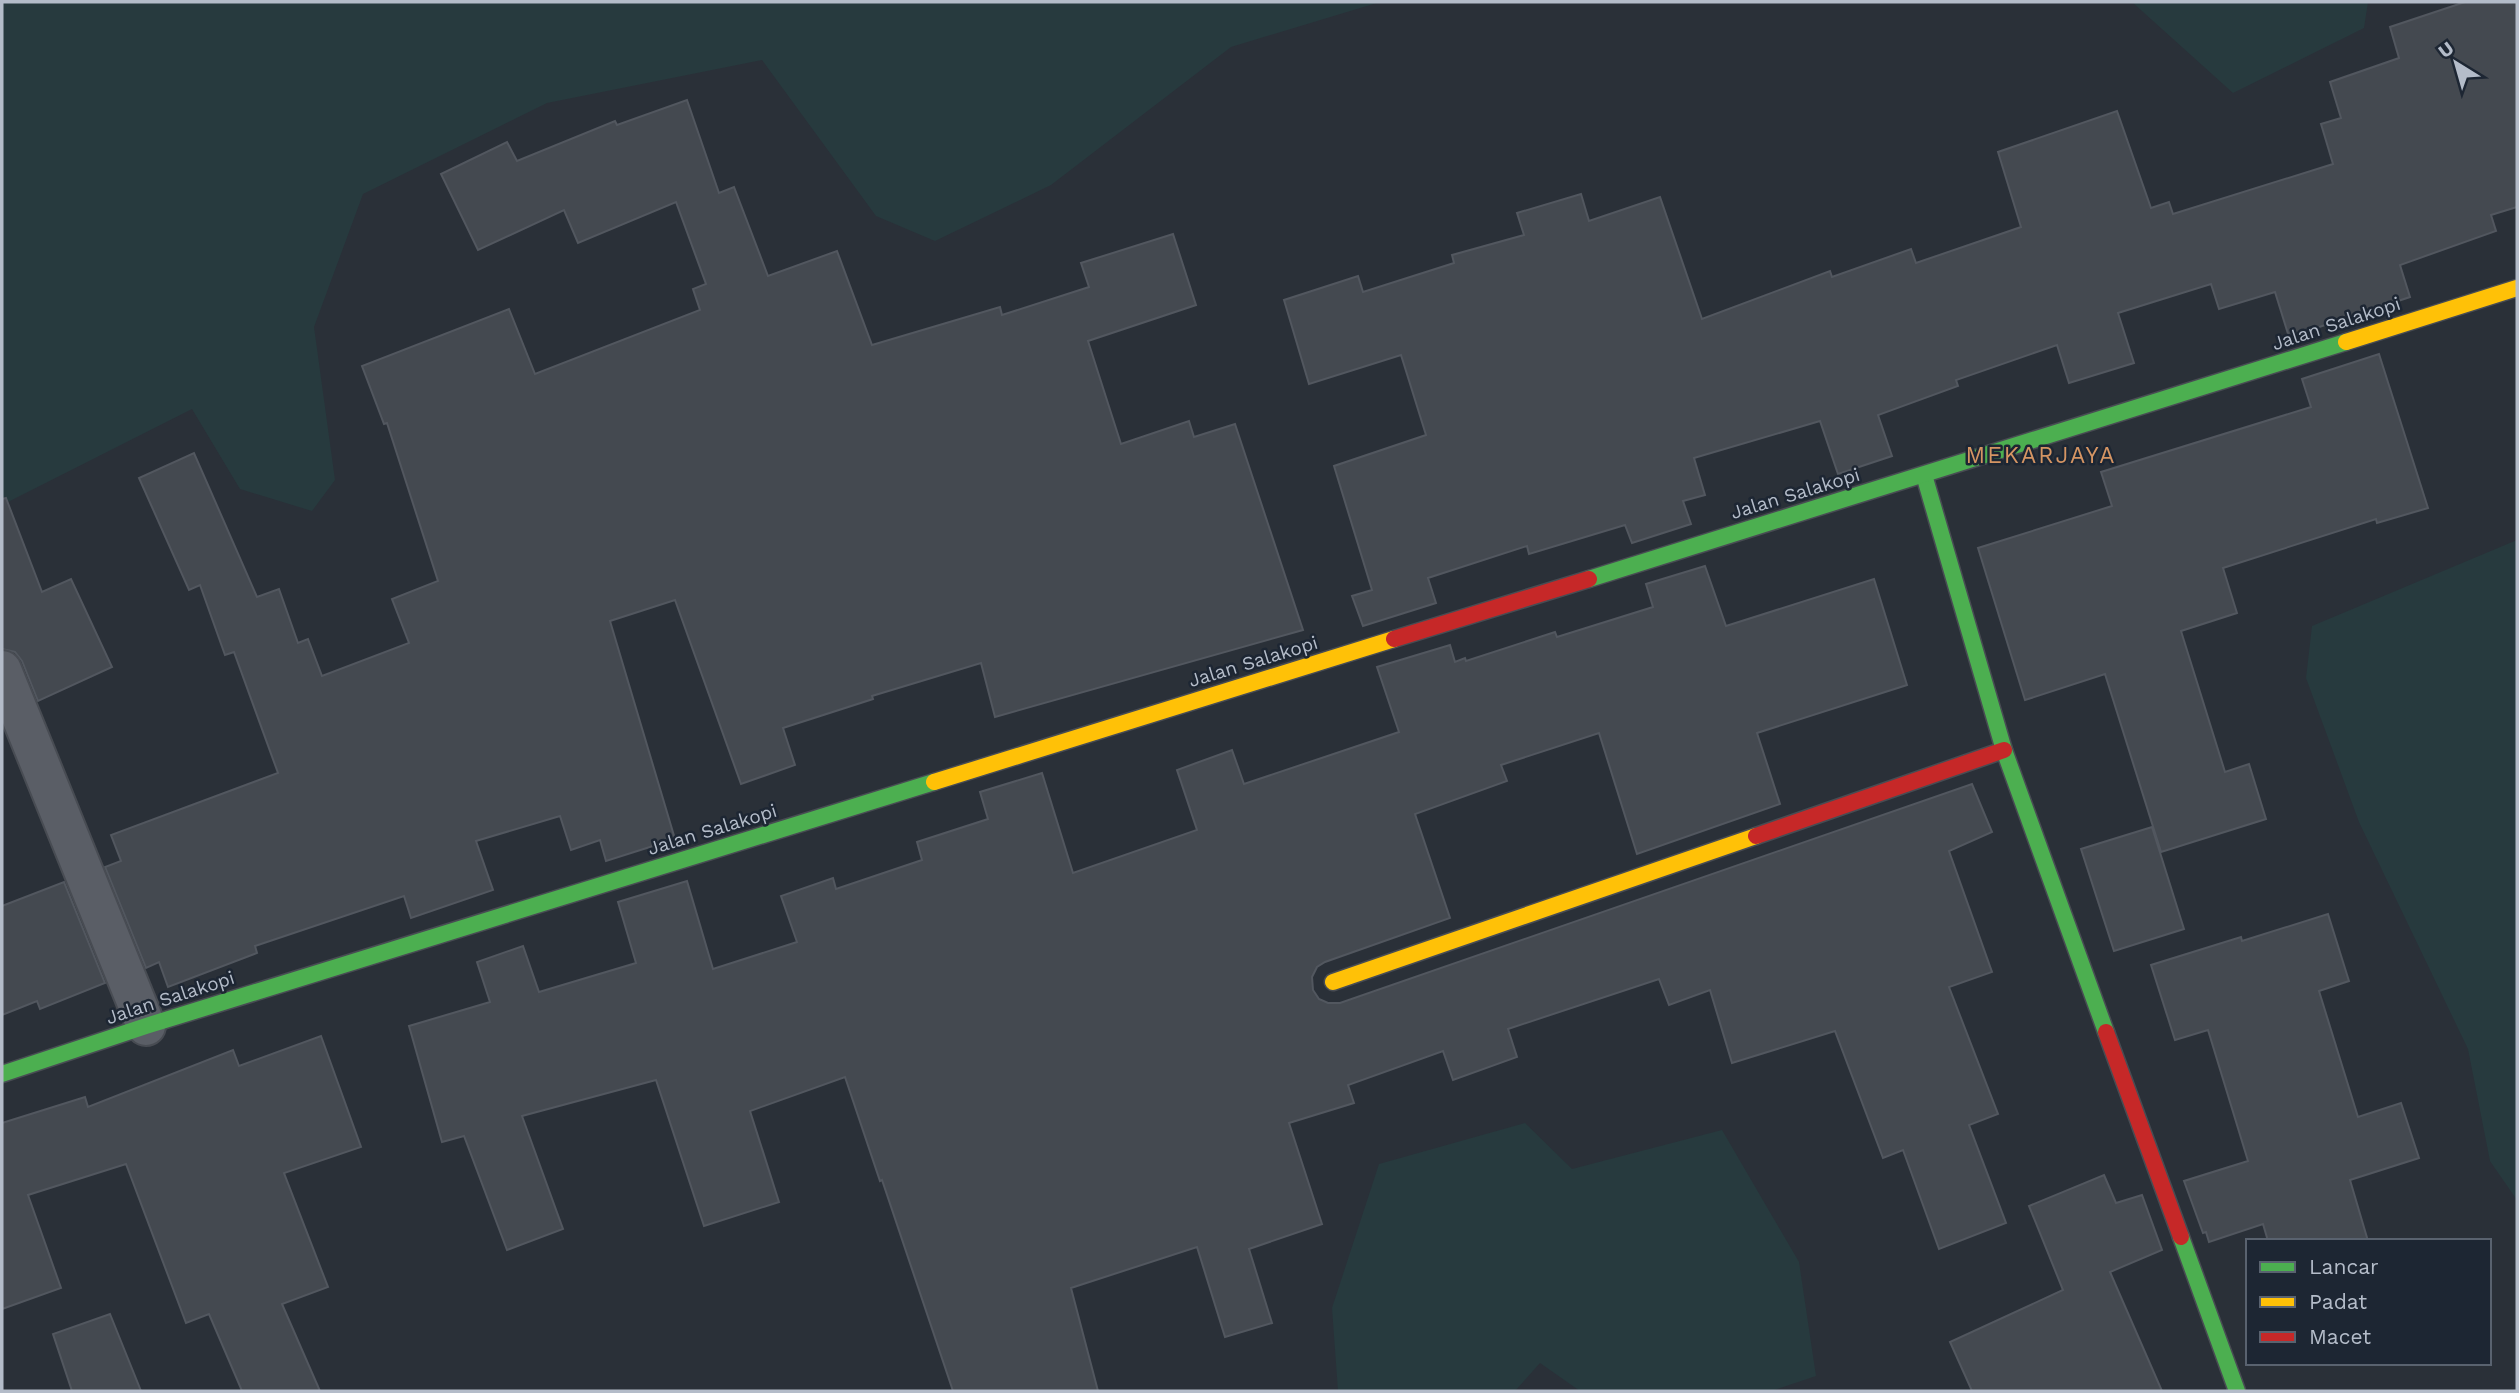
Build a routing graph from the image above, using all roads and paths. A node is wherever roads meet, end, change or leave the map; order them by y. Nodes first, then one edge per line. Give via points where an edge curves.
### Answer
1 (2517, 288) edge
2 (1924, 475) junction
3 (2, 670) edge
4 (2004, 750) junction
5 (1333, 982) dead end
6 (146, 1026) junction
7 (2, 1074) edge
8 (2237, 1391) edge

1 - 2 street, Jalan Salakopi
2 - 4 street
2 - 6 street, Jalan Salakopi
3 - 6 street
4 - 5 street
4 - 8 street
6 - 7 street, Jalan Salakopi

